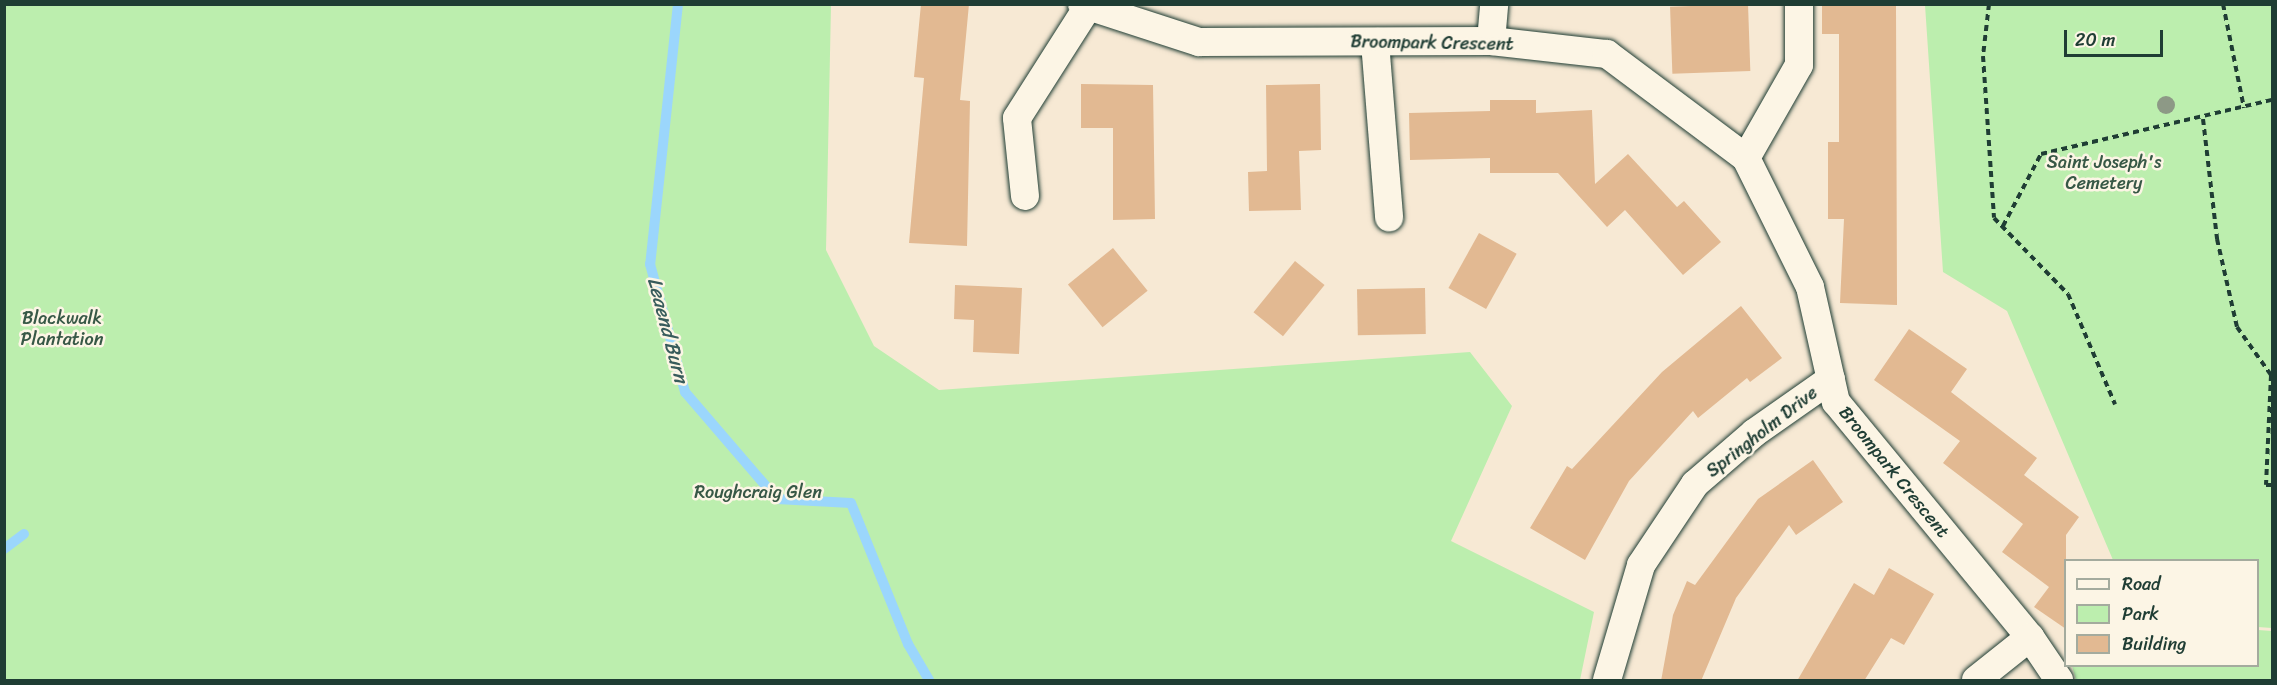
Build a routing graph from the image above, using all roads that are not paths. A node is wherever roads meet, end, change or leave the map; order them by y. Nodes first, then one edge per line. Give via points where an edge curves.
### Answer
1 (1494, 4) edge
2 (1798, 4) edge
3 (1085, 7) edge
4 (1491, 41) junction
5 (1375, 42) junction
6 (1746, 158) junction
7 (1025, 196) dead end
8 (1389, 217) dead end
9 (1831, 379) junction
10 (2030, 637) junction
11 (1607, 681) edge
12 (1976, 681) edge
13 (2059, 681) edge

1 - 4 street
2 - 6 street via 1799,65
3 - 5 street, Broompark Crescent via 1199,42
3 - 7 street via 1017,118
4 - 5 street, Broompark Crescent
4 - 6 street, Broompark Crescent via 1607,54
5 - 8 street
6 - 9 street, Broompark Crescent via 1810,287
9 - 10 street, Broompark Crescent via 1836,402
9 - 11 street, Springholm Drive via 1754,433 1695,484 1641,565
10 - 12 street
10 - 13 street, Broompark Crescent

